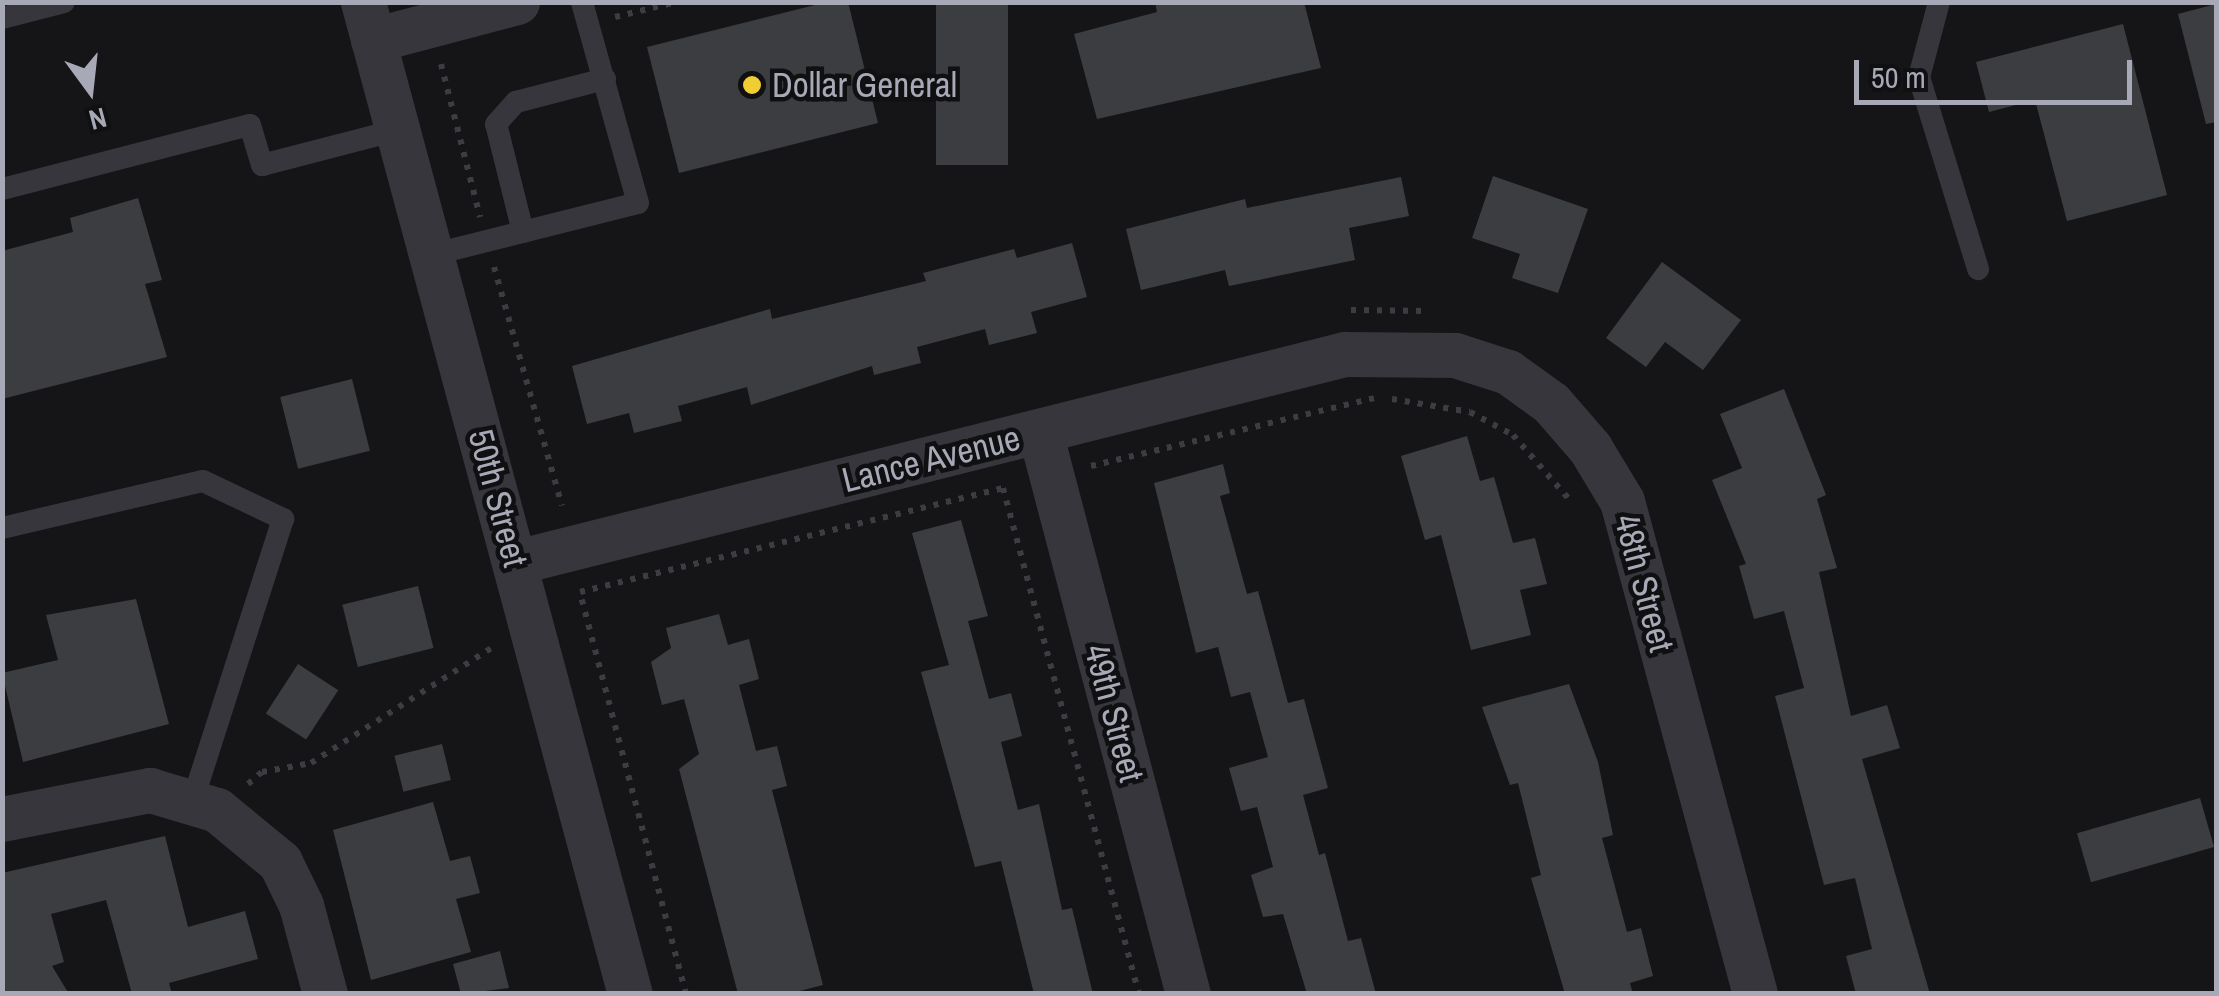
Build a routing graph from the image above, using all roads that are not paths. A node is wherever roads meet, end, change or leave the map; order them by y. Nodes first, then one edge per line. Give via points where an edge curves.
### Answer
1 (64, 2) edge
2 (517, 2) edge
3 (582, 2) edge
4 (1939, 2) edge
5 (2, 18) edge
6 (368, 21) edge
7 (605, 79) junction
8 (397, 130) junction
9 (2, 189) edge
10 (523, 232) junction
11 (431, 255) junction
12 (1978, 269) dead end
13 (1338, 333) joint
14 (1040, 432) junction
15 (2, 528) edge
16 (516, 562) junction
17 (204, 806) junction
18 (2, 820) edge
19 (325, 994) edge
20 (630, 994) edge
21 (1188, 994) edge
22 (1754, 994) edge

1 - 5 lane
2 - 6 street
3 - 7 lane
4 - 12 lane via 1919,77
6 - 8 street, 50th Street
7 - 10 lane via 516,102 496,124
7 - 10 lane via 638,204
8 - 9 lane via 262,164 250,125
8 - 11 street, 50th Street
10 - 11 lane
11 - 16 street, 50th Street
13 - 14 street, Lance Avenue
13 - 22 street, 48th Street via 1454,354 1508,372 1551,402 1590,448 1622,501
14 - 16 street, Lance Avenue
14 - 21 street, 49th Street
15 - 17 lane via 202,481 283,519
16 - 20 street, 50th Street
17 - 18 street via 150,790
17 - 19 street via 280,862 302,905

